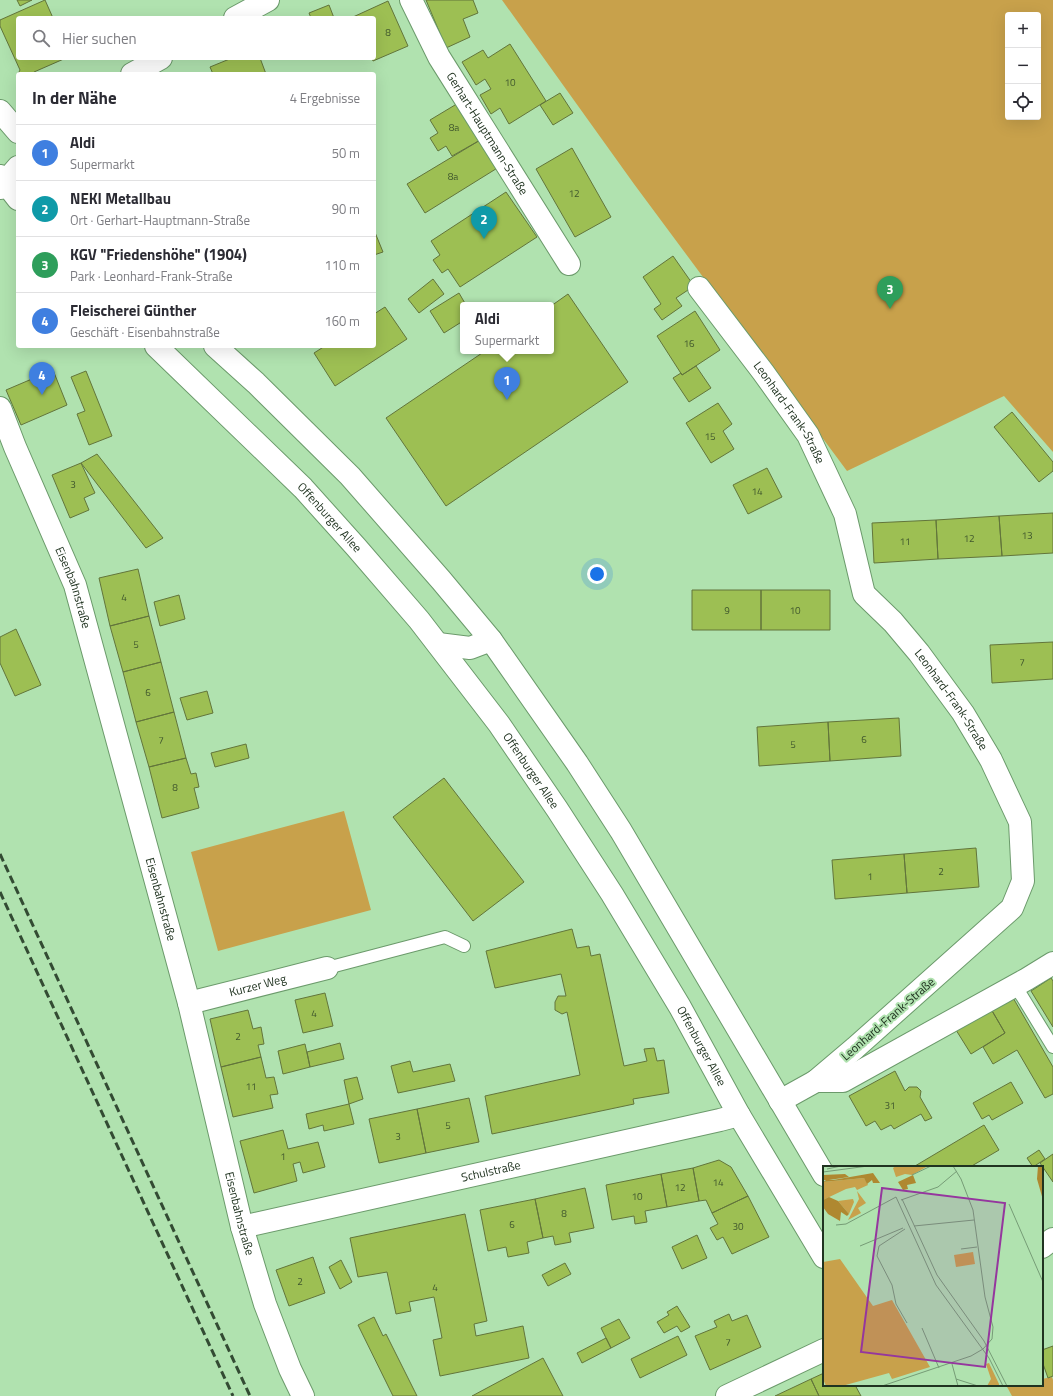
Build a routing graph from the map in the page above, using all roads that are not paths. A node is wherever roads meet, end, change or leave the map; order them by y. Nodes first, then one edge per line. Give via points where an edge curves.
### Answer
1 (268, 0) edge
2 (411, 0) edge
3 (239, 16) edge
4 (157, 60) edge
5 (136, 72) edge
6 (0, 111) edge
7 (16, 130) edge
8 (6, 178) edge
9 (16, 196) edge
10 (569, 264) dead end
11 (699, 288) dead end
12 (158, 348) edge
13 (217, 348) edge
14 (0, 408) edge
15 (491, 640) junction
16 (438, 644) junction
17 (464, 946) dead end
18 (1053, 963) edge
19 (327, 968) joint
20 (1015, 985) junction
21 (189, 1003) junction
22 (1053, 1047) edge
23 (816, 1081) junction
24 (780, 1101) junction
25 (739, 1115) junction
26 (823, 1173) edge
27 (242, 1227) junction
28 (1053, 1240) edge
29 (1043, 1247) edge
30 (823, 1255) edge
31 (823, 1350) edge
32 (303, 1396) edge
33 (727, 1396) edge

1 - 3 street
2 - 10 street, Gerhart-Hauptmann-Straße via 439,57
4 - 5 street
6 - 7 street
8 - 9 street
11 - 23 street, Leonhard-Frank-Straße via 808,435 846,514 864,594 893,622 919,653 963,713 991,760 1020,822 1023,881 1012,908
12 - 16 street, Offenburger Allee via 303,488
13 - 15 street via 350,476
14 - 21 street, Eisenbahnstraße via 75,585
15 - 16 street via 470,648
15 - 24 street via 621,831
16 - 25 street, Offenburger Allee via 499,724 612,894 680,1007
17 - 19 lane via 445,937
18 - 20 street, Leonhard-Frank-Straße
19 - 21 street, Kurzer Weg
20 - 22 lane
20 - 23 street, Leonhard-Frank-Straße via 844,1081
21 - 27 street, Eisenbahnstraße
23 - 24 street, Leonhard-Frank-Straße
24 - 26 street
25 - 27 street, Schulstraße
25 - 30 street, Offenburger Allee
27 - 32 street, Eisenbahnstraße via 265,1304
28 - 29 street
31 - 33 street

